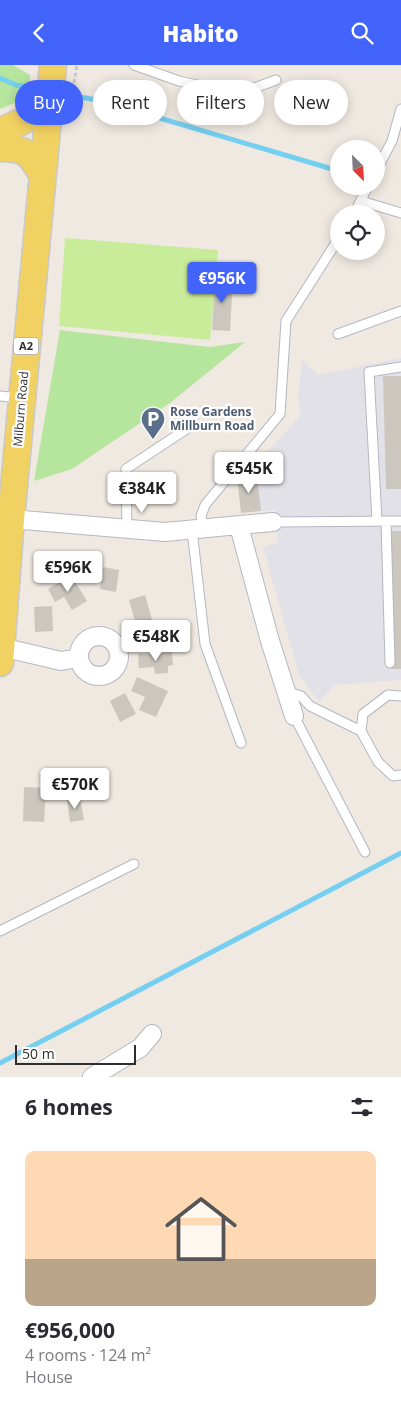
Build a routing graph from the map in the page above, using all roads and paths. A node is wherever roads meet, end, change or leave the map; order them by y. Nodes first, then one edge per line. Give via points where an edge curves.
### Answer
1 (77, 65) edge
2 (134, 65) edge
3 (58, 80) edge
4 (274, 81) edge
5 (401, 109) edge
6 (15, 125) edge
7 (50, 125) edge
8 (0, 131) edge
9 (0, 148) edge
10 (385, 154) edge
11 (42, 174) junction
12 (364, 195) edge
13 (361, 201) junction
14 (359, 205) edge
15 (401, 213) edge
16 (330, 253) edge
17 (401, 311) edge
18 (338, 334) dead end
19 (401, 367) edge
20 (11, 397) edge
21 (188, 427) dead end
22 (11, 519) junction
23 (381, 521) junction
24 (401, 521) edge
25 (272, 522) joint
26 (239, 526) junction
27 (127, 529) junction
28 (198, 530) junction
29 (1, 655) edge
30 (78, 658) dead end
31 (390, 663) dead end
32 (286, 691) junction
33 (401, 696) edge
34 (294, 716) joint
35 (360, 731) junction
36 (241, 743) dead end
37 (401, 775) edge
38 (364, 852) dead end
39 (134, 864) dead end
40 (0, 931) edge
41 (152, 1034) dead end
42 (92, 1077) edge

1 - 3 path
2 - 4 lane via 179,81 238,94
5 - 10 lane
6 - 8 main road
7 - 11 main road, Milburn Road / A2
9 - 11 main road via 29,153
11 - 20 main road, Milburn Road / A2
12 - 13 lane
13 - 14 lane
13 - 15 lane
16 - 28 lane via 286,321 280,414 205,505
17 - 18 lane
19 - 23 lane via 369,372
20 - 22 main road, Milburn Road / A2
21 - 27 lane via 126,469
22 - 27 street
22 - 29 main road, Milburn Road / A2
23 - 24 lane
23 - 25 lane
23 - 31 lane
25 - 26 street
26 - 28 street
26 - 32 street
27 - 28 street via 165,533
28 - 36 lane via 205,644
29 - 30 street via 61,661
32 - 34 street
32 - 35 lane via 301,696 310,706
33 - 35 lane via 388,695 362,714
34 - 38 lane
35 - 37 lane via 378,762 393,776
39 - 40 lane
41 - 42 street via 140,1048

